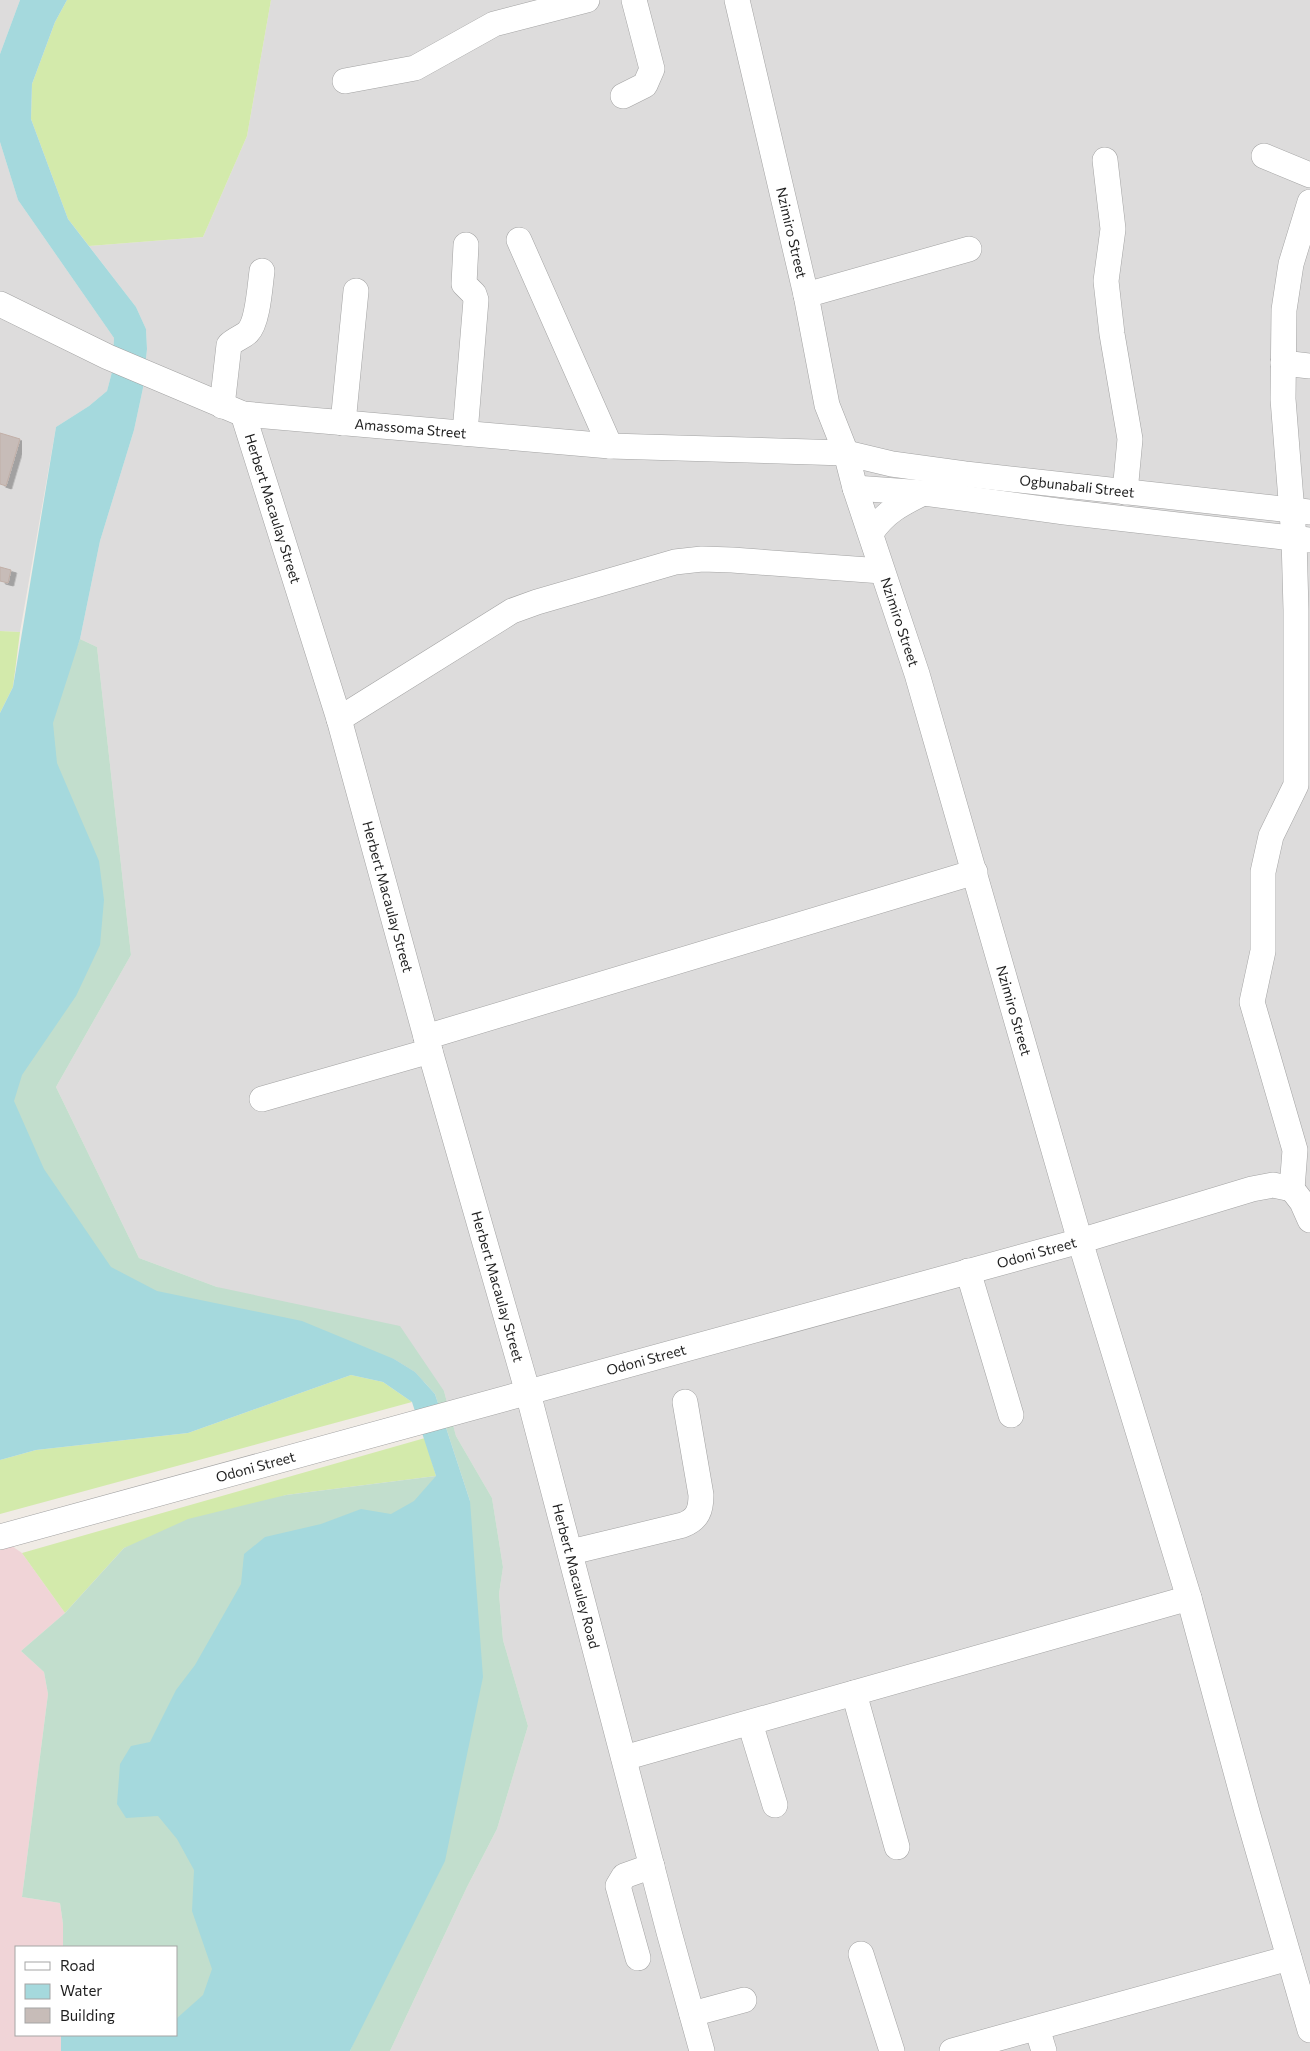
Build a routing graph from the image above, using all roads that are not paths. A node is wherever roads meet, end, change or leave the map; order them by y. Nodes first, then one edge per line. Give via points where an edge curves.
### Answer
1 (587, 0) edge
2 (634, 0) edge
3 (737, 0) edge
4 (345, 81) dead end
5 (623, 96) dead end
6 (1264, 156) dead end
7 (1105, 160) dead end
8 (1310, 176) edge
9 (1310, 202) edge
10 (519, 240) dead end
11 (466, 245) dead end
12 (969, 249) dead end
13 (262, 271) dead end
14 (356, 291) dead end
15 (806, 295) junction
16 (0, 304) edge
17 (1283, 363) junction
18 (1310, 366) edge
19 (233, 410) junction
20 (343, 423) junction
21 (465, 433) junction
22 (610, 446) junction
23 (846, 453) junction
24 (855, 488) junction
25 (1125, 492) junction
26 (924, 493) junction
27 (1301, 511) edge
28 (871, 533) junction
29 (1302, 539) edge
30 (882, 572) junction
31 (338, 719) junction
32 (1304, 748) edge
33 (976, 872) junction
34 (428, 1044) junction
35 (262, 1099) dead end
36 (1303, 1148) edge
37 (1292, 1189) junction
38 (1310, 1220) edge
39 (1080, 1241) junction
40 (968, 1271) junction
41 (527, 1387) junction
42 (685, 1402) dead end
43 (1011, 1415) dead end
44 (0, 1537) edge
45 (571, 1552) junction
46 (1189, 1598) junction
47 (854, 1693) junction
48 (750, 1723) junction
49 (624, 1758) junction
50 (775, 1805) dead end
51 (897, 1846) dead end
52 (652, 1866) junction
53 (861, 1954) dead end
54 (638, 1958) dead end
55 (1289, 1958) junction
56 (744, 2000) dead end
57 (692, 2014) junction
58 (1037, 2028) junction
59 (1310, 2030) edge
60 (702, 2051) edge
61 (892, 2051) edge
62 (952, 2051) edge
63 (1044, 2051) edge

1 - 4 street via 494,24 415,68
2 - 5 street via 652,69 645,84
3 - 15 street, Nzimiro Street
6 - 8 street
7 - 25 street via 1113,229 1106,281 1130,439
9 - 17 street via 1292,264 1284,310
10 - 22 street
11 - 21 street via 464,284 476,300
12 - 15 street
13 - 19 street via 253,323 248,332 229,345
14 - 20 street
15 - 23 street, Nzimiro Street via 827,405
16 - 19 street, Amassoma Street via 108,357
17 - 18 street
17 - 27 street via 1283,399
19 - 20 street, Amassoma Street
19 - 31 street, Herbert Macaulay Street
20 - 21 street, Amassoma Street
21 - 22 street, Amassoma Street
22 - 23 street, Amassoma Street
23 - 24 street, Nzimiro Street
23 - 25 street, Ogbunabali Street via 931,470
24 - 26 street, Ogbunabali Street
24 - 28 street, Nzimiro Street
25 - 27 street, Ogbunabali Street
26 - 28 street via 884,515
26 - 29 street, Ogbunabali Street
27 - 29 street
28 - 30 street, Nzimiro Street
29 - 32 street
30 - 31 street via 732,560 675,562 512,611
30 - 33 street, Nzimiro Street via 917,674
31 - 34 street, Herbert Macaulay Street
32 - 36 street via 1296,785 1271,836 1262,872 1263,951 1252,1002
33 - 34 street
33 - 39 street, Nzimiro Street
34 - 35 street
34 - 41 street, Herbert Macaulay Street
36 - 37 street
37 - 38 street
37 - 39 street, Odoni Street via 1273,1184 1252,1189
39 - 40 street, Odoni Street
39 - 46 street, Nzimiro Street
40 - 41 street, Odoni Street
40 - 43 street
41 - 44 street, Odoni Street via 456,1413
41 - 45 street, Herbert Macauley Road
42 - 45 street via 701,1495 698,1515 683,1525
45 - 49 street, Herbert Macauley Road
46 - 47 street
46 - 55 street, Nzimiro Street
47 - 48 street
47 - 51 street
48 - 49 street
48 - 50 street
49 - 52 street, Herbert Macauley Road
52 - 54 street via 624,1876 618,1886
52 - 57 street, Herbert Macauley Road
53 - 61 street
55 - 58 street
55 - 59 street, Nzimiro Street
56 - 57 street
57 - 60 street, Herbert Macauley Road
58 - 62 street
58 - 63 street

